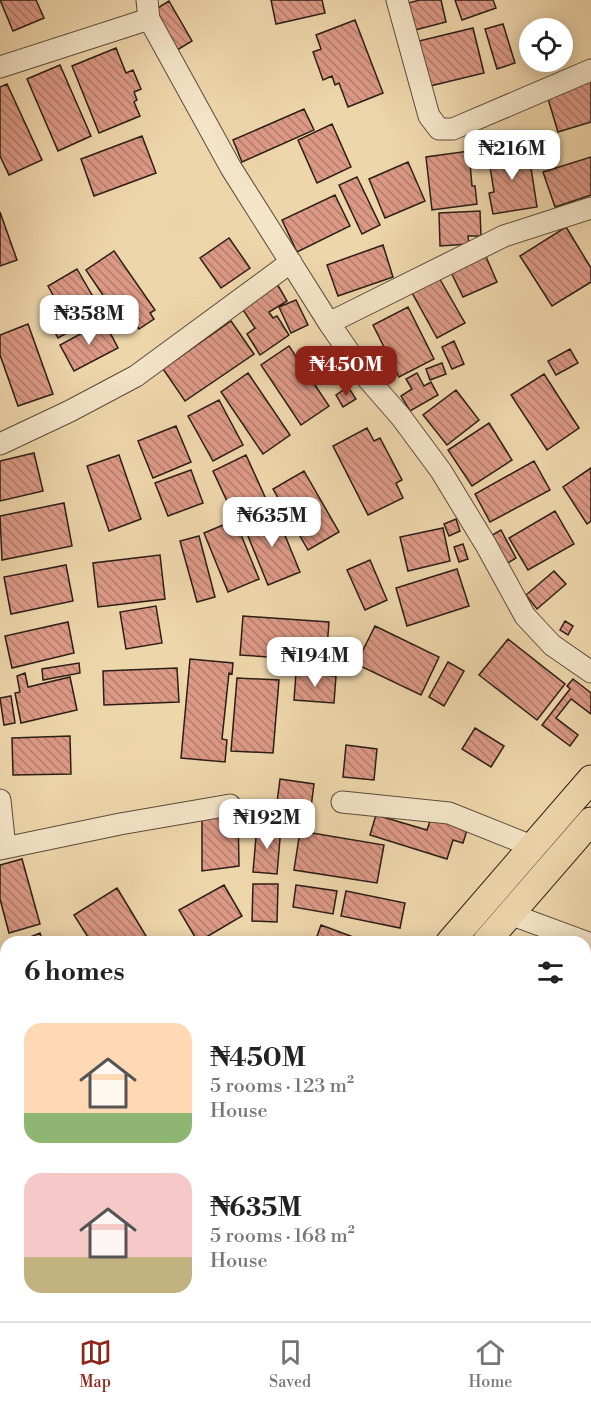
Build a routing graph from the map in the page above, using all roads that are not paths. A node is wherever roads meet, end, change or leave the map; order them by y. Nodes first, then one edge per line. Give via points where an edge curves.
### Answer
1 (397, 0) edge
2 (148, 10) edge
3 (0, 67) edge
4 (591, 70) edge
5 (591, 208) edge
6 (291, 262) junction
7 (329, 323) junction
8 (0, 444) edge
9 (591, 672) edge
10 (591, 779) edge
11 (0, 800) edge
12 (342, 802) dead end
13 (230, 805) dead end
14 (591, 821) edge
15 (534, 847) junction
16 (2, 848) edge
17 (510, 914) junction
18 (455, 936) edge
19 (491, 936) edge
20 (569, 936) edge

1 - 4 street via 429,116 439,129 453,129
2 - 3 street
2 - 6 street via 231,168
5 - 7 street via 504,236
6 - 7 street
6 - 8 street via 136,376
7 - 9 street via 441,471 525,616 552,645
10 - 15 main road
11 - 16 street
12 - 15 street via 449,813
13 - 16 street
14 - 17 main road
15 - 18 main road
17 - 19 main road
17 - 20 street

